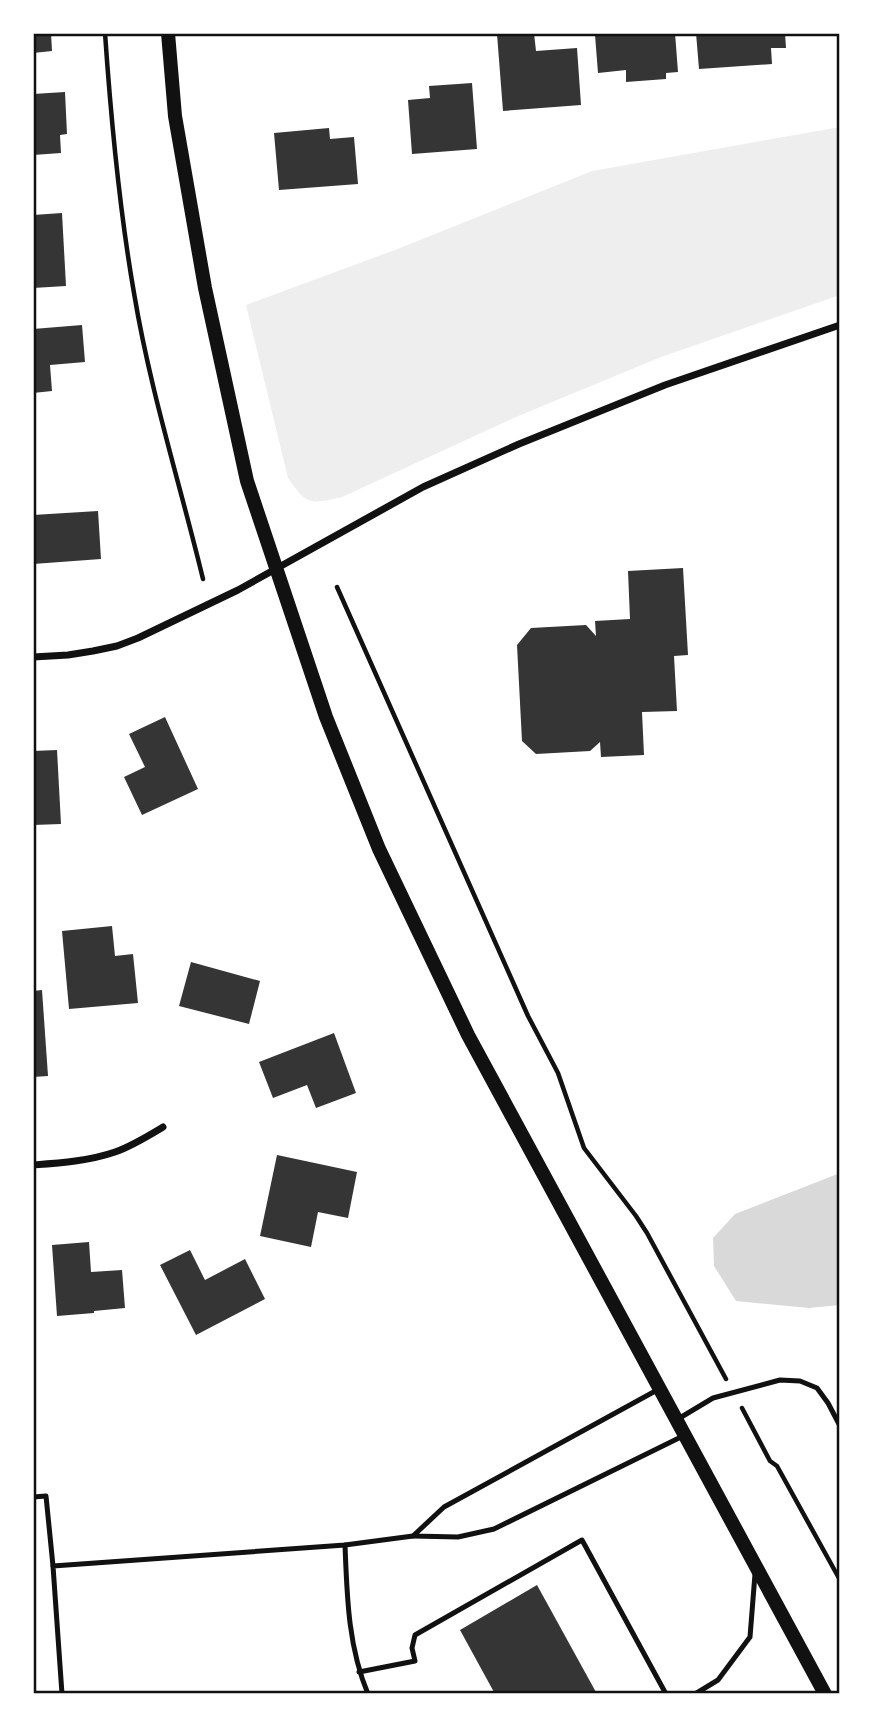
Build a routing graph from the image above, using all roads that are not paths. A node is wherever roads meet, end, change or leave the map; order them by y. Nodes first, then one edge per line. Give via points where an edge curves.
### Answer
1 (168, 33) edge
2 (840, 324) edge
3 (276, 570) junction
4 (33, 657) edge
5 (163, 1127) dead end
6 (33, 1165) edge
7 (659, 1389) junction
8 (676, 1420) junction
9 (840, 1426) edge
10 (684, 1435) junction
11 (33, 1497) edge
12 (413, 1536) junction
13 (345, 1545) junction
14 (52, 1566) junction
15 (756, 1567) junction
16 (359, 1672) junction
17 (62, 1694) edge
18 (368, 1694) edge
19 (666, 1694) edge
20 (695, 1694) edge
21 (825, 1694) edge

1 - 3 main road via 175,116 205,288 247,481
2 - 3 street via 665,385 519,444 422,487
3 - 4 street via 117,646
3 - 7 main road via 326,717 379,849 468,1035
5 - 6 street via 112,1153
7 - 8 main road
7 - 12 lane via 444,1507
8 - 9 lane via 713,1398 780,1380 817,1388
8 - 10 main road
10 - 12 lane via 494,1529 458,1537
10 - 15 main road
11 - 14 lane via 46,1496
12 - 13 lane
13 - 14 lane
13 - 16 lane via 348,1618
14 - 17 lane
15 - 20 lane via 750,1637 718,1680
15 - 21 main road
16 - 18 lane
16 - 19 lane via 415,1661 415,1635 582,1540

